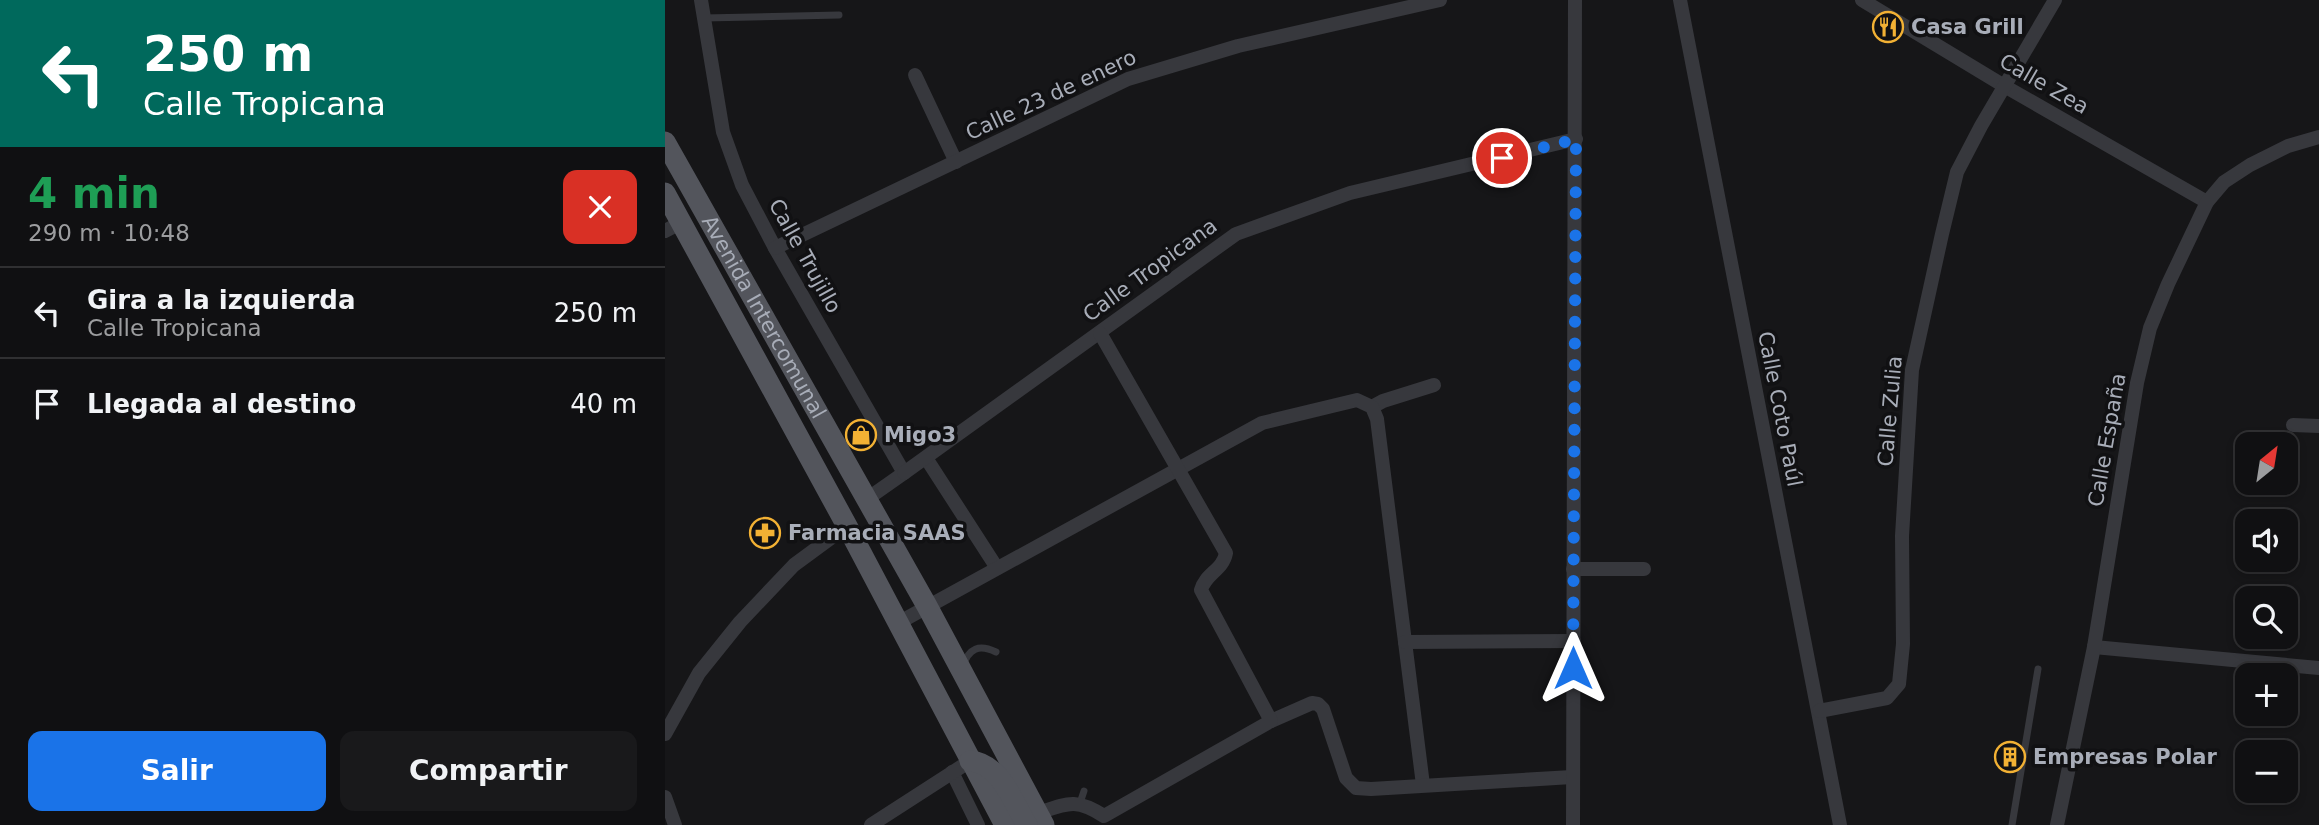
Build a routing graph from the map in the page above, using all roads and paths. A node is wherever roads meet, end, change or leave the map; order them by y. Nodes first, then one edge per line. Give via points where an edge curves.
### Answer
1 (701, 0) edge
2 (1440, 0) edge
3 (1575, 0) edge
4 (1680, 0) edge
5 (1862, 0) edge
6 (2055, 0) edge
7 (839, 15) dead end
8 (704, 18) junction
9 (915, 75) dead end
10 (2006, 86) junction
11 (2319, 138) edge
12 (1576, 139) junction
13 (665, 142) edge
14 (956, 162) junction
15 (665, 193) edge
16 (2207, 202) junction
17 (673, 227) edge
18 (775, 248) junction
19 (1100, 333) junction
20 (1434, 385) dead end
21 (1372, 407) junction
22 (2293, 425) dead end
23 (2319, 426) edge
24 (926, 458) junction
25 (1178, 469) junction
26 (904, 473) junction
27 (867, 499) junction
28 (847, 526) junction
29 (997, 568) junction
30 (1573, 569) junction
31 (1644, 569) dead end
32 (927, 606) junction
33 (898, 623) junction
34 (1574, 641) junction
35 (1405, 642) junction
36 (2094, 646) junction
37 (996, 652) dead end
38 (2319, 668) edge
39 (2038, 669) dead end
40 (961, 670) junction
41 (1819, 711) junction
42 (1271, 722) junction
43 (665, 734) edge
44 (961, 767) junction
45 (1572, 776) junction
46 (1423, 785) junction
47 (665, 797) edge
48 (1036, 821) edge
49 (1106, 821) edge
50 (671, 822) edge
51 (871, 825) edge
52 (978, 825) edge
53 (1005, 825) edge
54 (1573, 825) edge
55 (1840, 825) edge
56 (2012, 825) edge
57 (2057, 825) edge

1 - 8 street, Calle Trujillo
2 - 14 street, Calle 23 de enero via 1238,46 1128,79
3 - 12 street
4 - 41 street, Calle Coto Paúl
5 - 10 street, Calle Zea
6 - 10 street, Calle Zulia
7 - 8 lane
8 - 18 street, Calle Trujillo via 723,132 742,185
9 - 14 street
10 - 16 street, Calle Zea
10 - 41 street, Calle Zulia via 1957,172 1912,370 1899,684 1888,698
11 - 16 street, Calle España via 2288,146 2251,165 2224,182
12 - 19 street, Calle Tropicana via 1350,193 1236,234
12 - 30 street
13 - 27 main road, Avenida Intercomunal
14 - 18 street, Calle 23 de enero
15 - 17 main road, Avenida Intercomunal
16 - 36 street, Calle España via 2150,328
17 - 28 main road, Avenida Intercomunal
18 - 26 street, Calle Trujillo
19 - 24 street, Calle Tropicana
19 - 25 street
20 - 21 street
21 - 25 street via 1357,400 1262,424
21 - 35 street
22 - 23 street
24 - 26 street, Calle Tropicana
24 - 29 street
25 - 29 street
25 - 42 street via 1226,553 1225,561 1203,582 1201,590
26 - 27 street
27 - 32 main road, Avenida Intercomunal
28 - 33 main road, Avenida Intercomunal
28 - 43 street via 794,565 740,622 699,673
29 - 32 street
30 - 31 street
30 - 34 street
32 - 33 street
32 - 40 main road, Avenida Intercomunal
33 - 44 main road, Avenida Intercomunal
34 - 35 street
34 - 45 street
35 - 46 street
36 - 38 street
36 - 57 street, Calle España
37 - 40 lane via 976,648
39 - 56 lane
40 - 48 main road, Avenida Intercomunal
41 - 55 street, Calle Coto Paúl
42 - 46 street via 1318,704 1324,709 1346,778 1356,788
42 - 49 street
44 - 48 main road via 980,762 995,772
44 - 51 street
44 - 52 street
44 - 53 main road, Avenida Intercomunal
45 - 46 street
45 - 54 street
47 - 50 street
48 - 49 street via 1082,797

